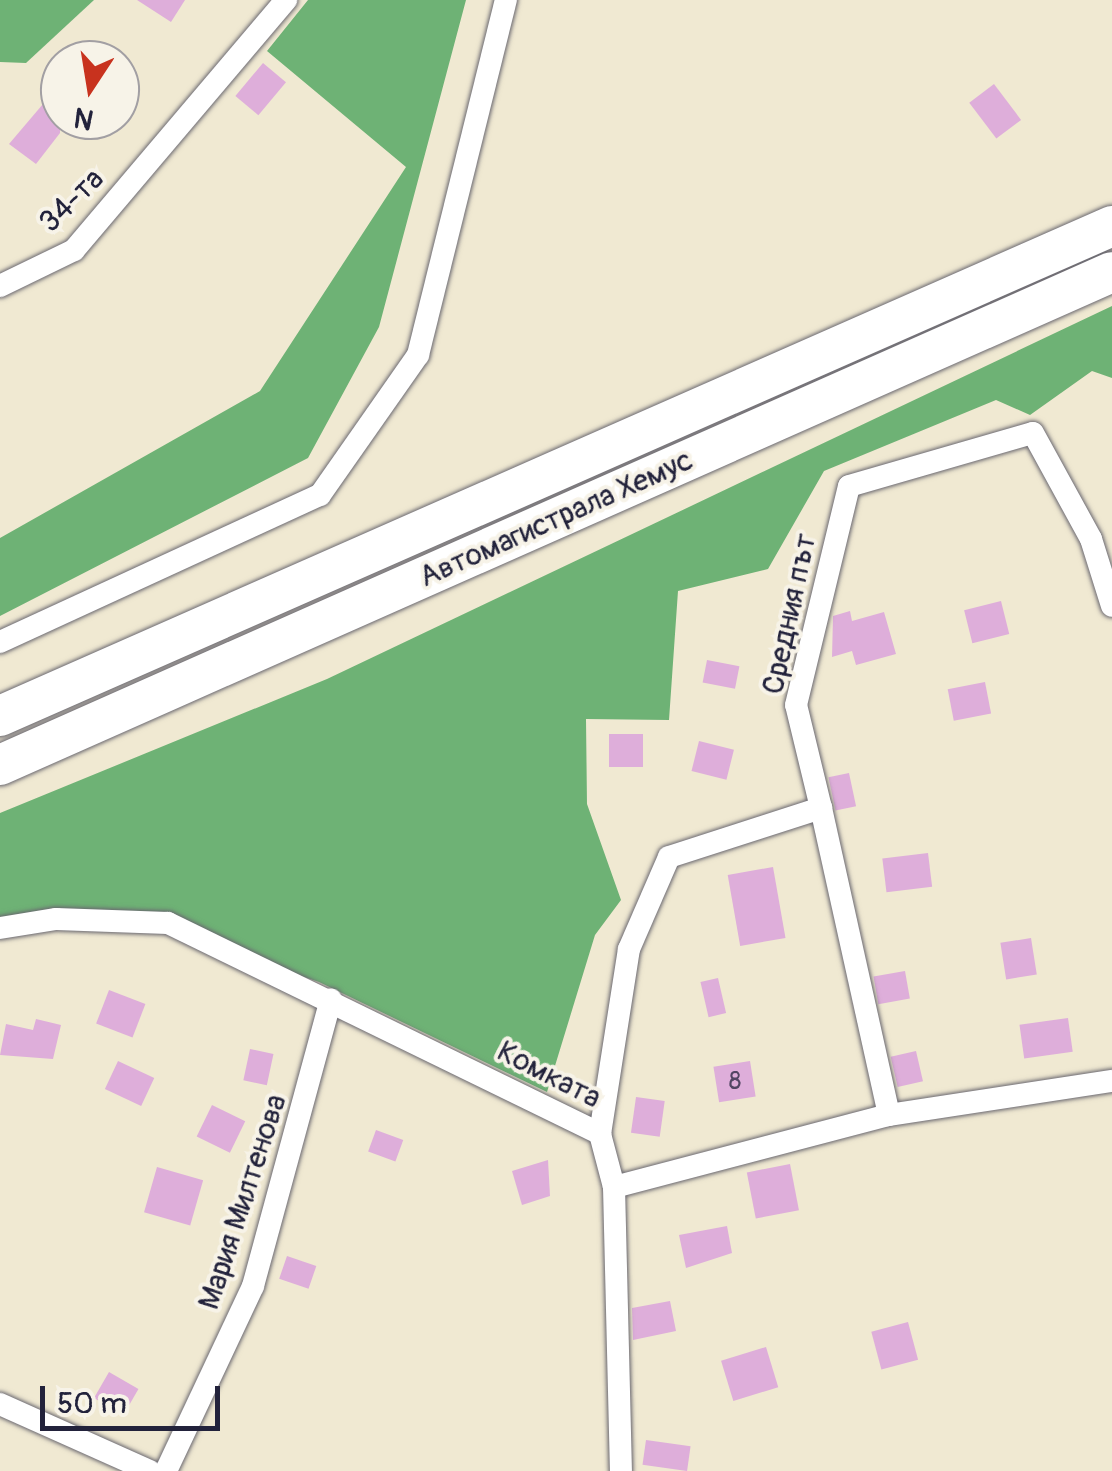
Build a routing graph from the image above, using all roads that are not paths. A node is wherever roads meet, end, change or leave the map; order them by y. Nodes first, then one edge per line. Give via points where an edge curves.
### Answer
1 (286, 0) edge
2 (506, 0) edge
3 (1112, 226) edge
4 (1112, 272) edge
5 (0, 286) edge
6 (1112, 606) edge
7 (0, 642) edge
8 (0, 716) edge
9 (0, 765) edge
10 (821, 808) junction
11 (0, 928) edge
12 (331, 998) junction
13 (1112, 1081) edge
14 (890, 1115) junction
15 (600, 1134) junction
16 (614, 1187) junction
17 (0, 1404) edge
18 (150, 1471) edge
19 (166, 1471) edge
20 (621, 1471) edge

1 - 5 street, 34-та via 74,250
2 - 7 street via 418,356 320,495
3 - 8 highway, Автомагистрала Хемус
4 - 9 highway, Автомагистрала Хемус
6 - 10 street, Средния път via 1091,539 1033,433 849,486 796,705
10 - 14 street
10 - 15 street via 670,857 628,949
11 - 12 street, Комката via 56,919 168,923
12 - 15 street, Комката
12 - 19 street, Мария Милтенова via 253,1286
13 - 14 street
14 - 16 street
15 - 16 street, Комката
16 - 20 street, Комката
17 - 18 street

